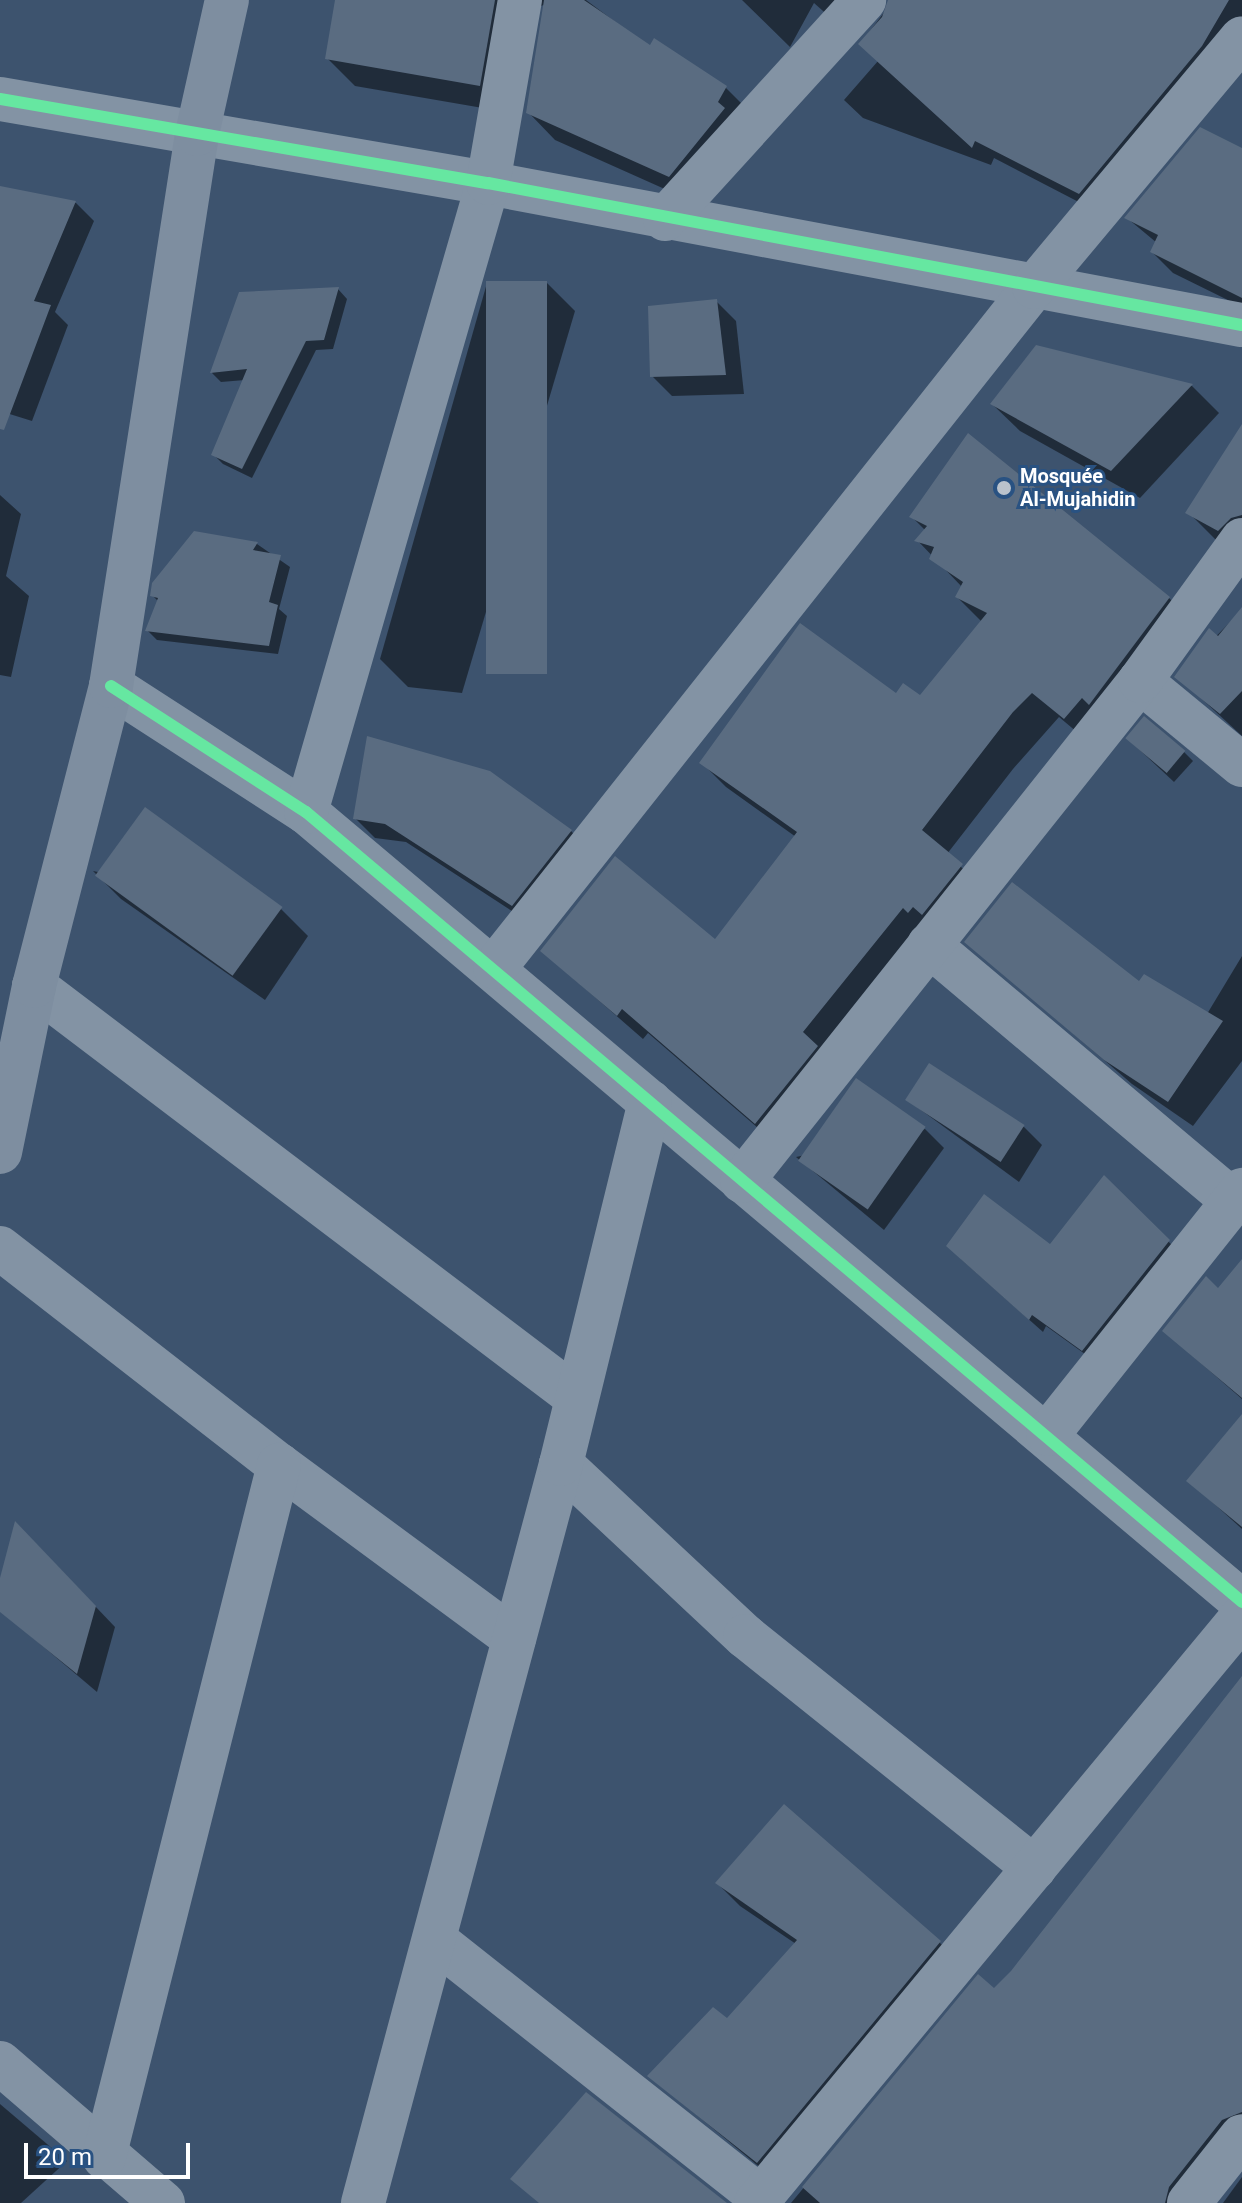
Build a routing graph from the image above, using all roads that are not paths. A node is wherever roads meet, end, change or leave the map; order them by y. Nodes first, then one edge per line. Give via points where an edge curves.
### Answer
1 (227, 0) edge
2 (520, 0) edge
3 (864, 0) edge
4 (1242, 38) edge
5 (0, 99) edge
6 (197, 134) junction
7 (488, 183) junction
8 (665, 219) junction
9 (1034, 287) junction
10 (1242, 325) edge
11 (1242, 540) edge
12 (1140, 681) junction
13 (111, 686) junction
14 (1242, 765) edge
15 (306, 812) junction
16 (929, 945) junction
17 (495, 967) junction
18 (34, 986) junction
19 (650, 1102) junction
20 (0, 1152) edge
21 (742, 1181) junction
22 (1238, 1195) edge
23 (0, 1248) edge
24 (576, 1397) junction
25 (1048, 1434) junction
26 (561, 1464) junction
27 (279, 1465) junction
28 (1242, 1602) edge
29 (1242, 1617) edge
30 (514, 1638) junction
31 (1035, 1868) junction
32 (436, 1941) junction
33 (0, 2063) edge
34 (1242, 2136) edge
35 (104, 2157) junction
36 (758, 2200) edge
37 (163, 2203) edge
38 (363, 2203) edge
39 (1189, 2203) edge

1 - 6 street
2 - 7 street
3 - 8 street
4 - 9 street
5 - 6 street
6 - 7 street
6 - 13 street
7 - 8 street
7 - 15 street
8 - 9 street
9 - 10 street
9 - 17 street
11 - 12 street
12 - 14 street
12 - 16 street
13 - 15 street
13 - 18 street
15 - 17 street
16 - 21 street
16 - 22 street
17 - 19 street
18 - 20 street
18 - 24 street
19 - 21 street
19 - 24 street
21 - 25 street
22 - 25 street
23 - 27 street
24 - 26 street
25 - 28 street
26 - 30 street
26 - 31 street via 745,1636
27 - 30 street
27 - 35 street
29 - 31 street
30 - 32 street
31 - 36 street
32 - 36 street
32 - 38 street
33 - 35 street
34 - 39 street
35 - 37 street

